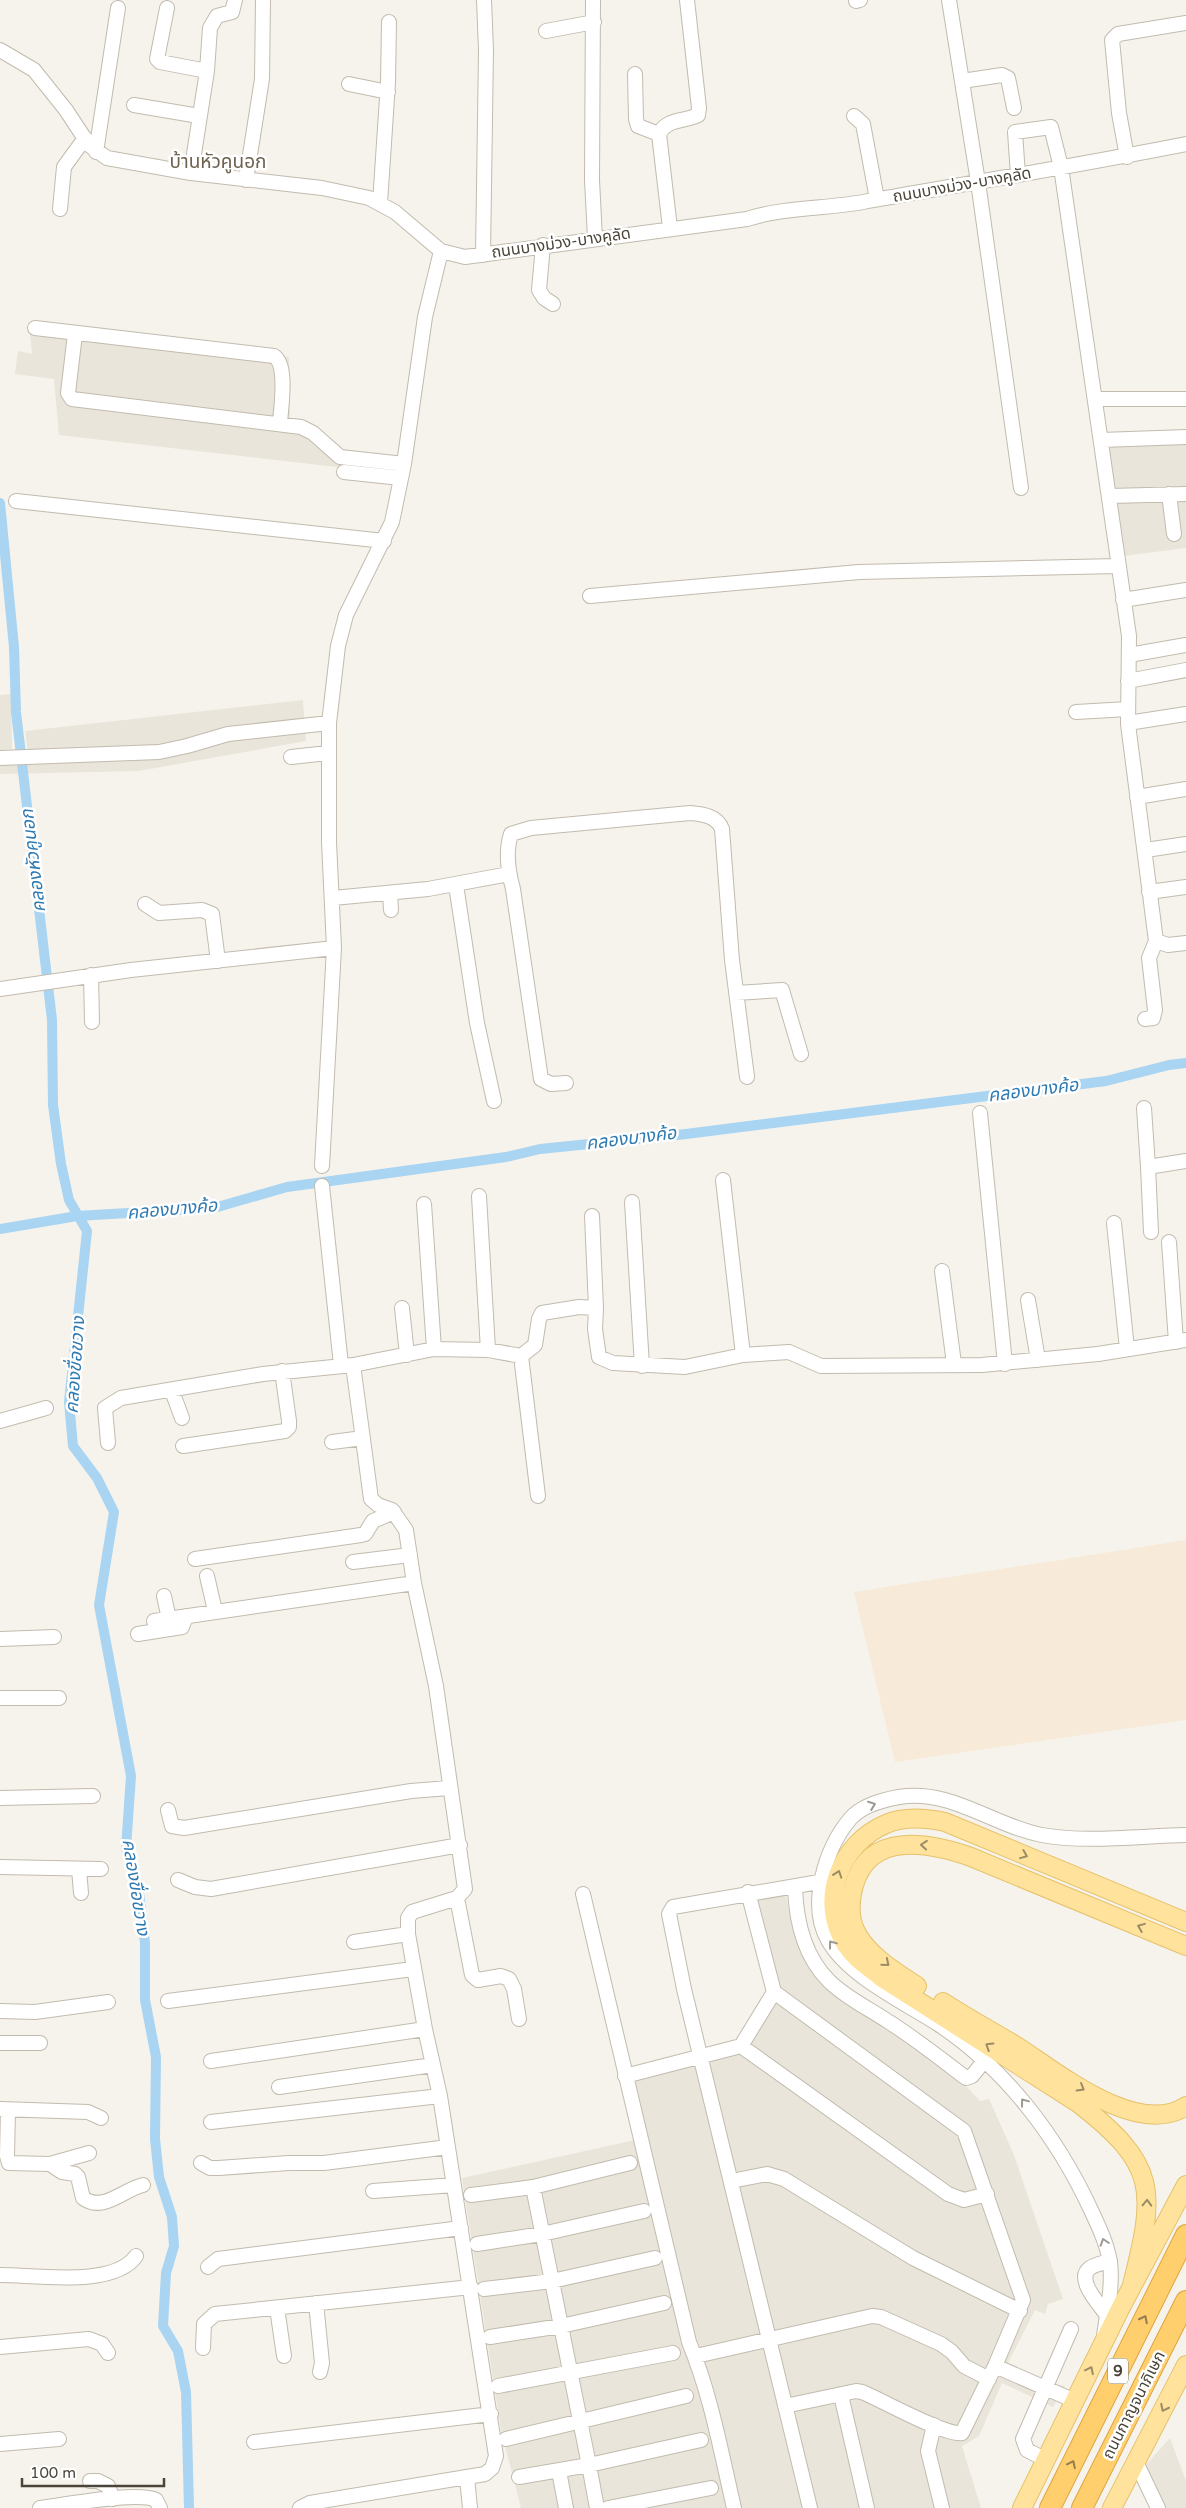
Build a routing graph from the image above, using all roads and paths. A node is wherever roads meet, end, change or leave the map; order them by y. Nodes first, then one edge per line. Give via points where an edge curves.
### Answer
1 (235, 0) edge
2 (263, 0) edge
3 (484, 0) edge
4 (593, 0) edge
5 (686, 0) edge
6 (860, 0) edge
7 (949, 0) edge
8 (856, 1) edge
9 (118, 8) dead end
10 (167, 8) dead end
11 (389, 22) dead end
12 (594, 22) junction
13 (1186, 23) edge
14 (546, 31) dead end
15 (0, 50) edge
16 (206, 71) junction
17 (635, 74) dead end
18 (962, 81) junction
19 (349, 84) dead end
20 (388, 92) junction
21 (134, 105) dead end
22 (1014, 108) dead end
23 (199, 116) junction
24 (854, 116) dead end
25 (659, 134) junction
26 (85, 138) junction
27 (1186, 144) edge
28 (96, 152) junction
29 (1127, 157) junction
30 (1061, 167) junction
31 (191, 173) junction
32 (1018, 175) junction
33 (246, 180) junction
34 (978, 182) junction
35 (877, 200) junction
36 (380, 203) junction
37 (60, 209) dead end
38 (670, 228) junction
39 (596, 238) junction
40 (543, 245) junction
41 (441, 251) junction
42 (483, 254) junction
43 (554, 304) dead end
44 (35, 328) dead end
45 (75, 334) junction
46 (1186, 399) edge
47 (1095, 400) junction
48 (280, 423) junction
49 (1186, 437) edge
50 (1101, 440) junction
51 (403, 471) junction
52 (344, 472) dead end
53 (1020, 488) dead end
54 (1169, 494) junction
55 (1186, 494) edge
56 (1110, 496) junction
57 (16, 501) dead end
58 (1174, 534) dead end
59 (384, 541) junction
60 (1118, 566) junction
61 (1186, 590) edge
62 (590, 596) dead end
63 (1123, 600) junction
64 (1186, 646) edge
65 (1129, 655) junction
66 (1186, 670) edge
67 (1128, 681) junction
68 (1128, 709) junction
69 (1076, 712) dead end
70 (1186, 714) edge
71 (329, 723) junction
72 (1128, 723) junction
73 (328, 753) junction
74 (291, 756) dead end
75 (2, 758) edge
76 (1186, 789) edge
77 (1136, 797) junction
78 (1186, 844) edge
79 (1146, 850) junction
80 (509, 874) junction
81 (456, 884) junction
82 (1186, 887) edge
83 (1149, 892) junction
84 (390, 893) junction
85 (333, 898) junction
86 (145, 904) dead end
87 (391, 910) dead end
88 (1156, 941) junction
89 (1186, 943) edge
90 (334, 948) junction
91 (218, 961) junction
92 (91, 975) junction
93 (0, 990) edge
94 (736, 993) junction
95 (1145, 1019) dead end
96 (92, 1022) dead end
97 (801, 1054) dead end
98 (747, 1077) dead end
99 (566, 1083) dead end
100 (494, 1101) dead end
101 (1144, 1108) dead end
102 (980, 1113) dead end
103 (1186, 1161) edge
104 (322, 1166) dead end
105 (1148, 1166) junction
106 (723, 1180) dead end
107 (322, 1186) dead end
108 (479, 1196) dead end
109 (632, 1202) dead end
110 (424, 1204) dead end
111 (592, 1216) dead end
112 (1114, 1223) dead end
113 (1151, 1232) dead end
114 (1169, 1242) dead end
115 (942, 1271) dead end
116 (1028, 1300) dead end
117 (402, 1308) dead end
118 (596, 1308) junction
119 (1181, 1341) edge
120 (434, 1349) junction
121 (1127, 1349) junction
122 (488, 1350) junction
123 (407, 1354) junction
124 (743, 1355) junction
125 (522, 1356) junction
126 (1038, 1360) junction
127 (954, 1364) junction
128 (1005, 1364) junction
129 (347, 1365) junction
130 (642, 1366) junction
131 (282, 1372) junction
132 (172, 1391) junction
133 (46, 1408) dead end
134 (182, 1418) dead end
135 (0, 1421) edge
136 (362, 1438) junction
137 (332, 1442) dead end
138 (108, 1443) dead end
139 (183, 1446) dead end
140 (538, 1496) dead end
141 (394, 1512) junction
142 (410, 1555) junction
143 (195, 1559) dead end
144 (353, 1562) dead end
145 (207, 1576) dead end
146 (414, 1582) junction
147 (164, 1596) dead end
148 (215, 1611) junction
149 (186, 1616) junction
150 (169, 1619) junction
151 (154, 1621) dead end
152 (138, 1634) dead end
153 (54, 1637) dead end
154 (0, 1639) edge
155 (0, 1698) edge
156 (59, 1698) dead end
157 (449, 1788) junction
158 (93, 1796) dead end
159 (0, 1798) edge
160 (168, 1810) dead end
161 (1186, 1835) edge
162 (460, 1845) junction
163 (0, 1867) edge
164 (79, 1869) junction
165 (101, 1869) dead end
166 (178, 1880) dead end
167 (819, 1882) junction
168 (795, 1887) junction
169 (81, 1892) dead end
170 (748, 1892) junction
171 (583, 1894) dead end
172 (457, 1898) junction
173 (1186, 1922) edge
174 (408, 1934) junction
175 (354, 1942) dead end
176 (1186, 1946) edge
177 (414, 1968) junction
178 (774, 1992) junction
179 (168, 2001) dead end
180 (108, 2002) dead end
181 (0, 2012) edge
182 (519, 2019) dead end
183 (425, 2029) junction
184 (0, 2043) edge
185 (40, 2043) dead end
186 (741, 2046) junction
187 (701, 2055) junction
188 (212, 2061) dead end
189 (984, 2061) junction
190 (432, 2065) junction
191 (625, 2076) junction
192 (279, 2087) dead end
193 (439, 2092) junction
194 (305, 2106) dead end
195 (1186, 2106) edge
196 (4, 2109) edge
197 (101, 2118) dead end
198 (211, 2122) dead end
199 (4, 2140) edge
200 (448, 2147) junction
201 (89, 2154) dead end
202 (201, 2163) dead end
203 (630, 2163) dead end
204 (50, 2164) junction
205 (731, 2181) junction
206 (454, 2184) junction
207 (1186, 2185) edge
208 (143, 2186) dead end
209 (533, 2187) junction
210 (373, 2191) dead end
211 (987, 2194) junction
212 (471, 2195) dead end
213 (644, 2211) dead end
214 (460, 2224) junction
215 (384, 2228) dead end
216 (542, 2234) junction
217 (1186, 2235) edge
218 (477, 2244) dead end
219 (136, 2256) dead end
220 (655, 2258) dead end
221 (1110, 2261) junction
222 (208, 2267) dead end
223 (0, 2275) edge
224 (107, 2281) dead end
225 (552, 2281) junction
226 (0, 2282) edge
227 (1132, 2285) junction
228 (478, 2288) junction
229 (1186, 2301) edge
230 (316, 2303) junction
231 (664, 2303) dead end
232 (277, 2308) junction
233 (1020, 2311) junction
234 (197, 2313) dead end
235 (215, 2314) junction
236 (1106, 2314) junction
237 (561, 2326) junction
238 (1071, 2330) dead end
239 (490, 2337) dead end
240 (770, 2339) junction
241 (1104, 2342) junction
242 (0, 2348) edge
243 (203, 2348) dead end
244 (108, 2353) dead end
245 (673, 2353) dead end
246 (284, 2356) dead end
247 (696, 2356) junction
248 (996, 2366) junction
249 (1185, 2368) edge
250 (320, 2372) dead end
251 (570, 2373) junction
252 (989, 2379) junction
253 (498, 2386) dead end
254 (1044, 2388) junction
255 (840, 2395) junction
256 (686, 2396) dead end
257 (1075, 2401) junction
258 (785, 2406) junction
259 (491, 2414) junction
260 (580, 2421) junction
261 (934, 2425) junction
262 (59, 2439) dead end
263 (506, 2440) dead end
264 (701, 2440) dead end
265 (254, 2442) dead end
266 (0, 2444) edge
267 (1046, 2460) junction
268 (1136, 2462) junction
269 (589, 2465) junction
270 (560, 2471) junction
271 (519, 2477) dead end
272 (467, 2478) junction
273 (90, 2481) dead end
274 (711, 2488) dead end
275 (111, 2502) edge
276 (352, 2502) edge
277 (59, 2507) edge
278 (40, 2508) edge
279 (160, 2508) edge
280 (300, 2508) edge
281 (470, 2508) edge
282 (566, 2508) edge
283 (597, 2508) edge
284 (608, 2508) edge
285 (734, 2508) edge
286 (810, 2508) edge
287 (868, 2508) edge
288 (942, 2508) edge
289 (1022, 2508) edge
290 (1050, 2508) edge
291 (1082, 2508) edge
292 (1112, 2508) edge
293 (1158, 2508) edge

1 - 16 street via 232,12 213,19
2 - 33 street via 262,80
3 - 42 street
4 - 12 street
5 - 25 street via 698,115 670,122 662,127
6 - 8 street
7 - 18 street
9 - 28 street
10 - 16 street via 158,59
11 - 20 street
12 - 14 street
12 - 39 street via 592,180
13 - 29 street via 1118,34 1112,40
15 - 26 street, ถนนบางม่วง-บางคูลัด via 34,70
16 - 23 street
17 - 25 street via 638,126
18 - 22 street via 1002,75 1008,78
18 - 34 street
19 - 20 street
20 - 36 street
21 - 23 street
23 - 31 street
24 - 35 street via 862,124
25 - 38 street
26 - 28 street, ถนนบางม่วง-บางคูลัด
26 - 37 street via 64,167
27 - 29 street, ถนนบางม่วง-บางคูลัด
28 - 31 street, ถนนบางม่วง-บางคูลัด via 125,163
29 - 30 street, ถนนบางม่วง-บางคูลัด
30 - 32 street, ถนนบางม่วง-บางคูลัด
30 - 32 street via 1050,127 1019,130 1014,135
30 - 47 street
31 - 33 street, ถนนบางม่วง-บางคูลัด
32 - 34 street, ถนนบางม่วง-บางคูลัด
33 - 36 street, ถนนบางม่วง-บางคูลัด via 322,188
34 - 35 street, ถนนบางม่วง-บางคูลัด
34 - 53 street
35 - 38 street, ถนนบางม่วง-บางคูลัด
36 - 41 street, ถนนบางม่วง-บางคูลัด
38 - 39 street, ถนนบางม่วง-บางคูลัด
39 - 40 street, ถนนบางม่วง-บางคูลัด
40 - 42 street, ถนนบางม่วง-บางคูลัด
40 - 43 street via 539,290
41 - 42 street, ถนนบางม่วง-บางคูลัด via 465,257
41 - 51 street via 426,317
44 - 45 street
45 - 48 street via 274,356 282,371
45 - 48 street via 68,393 72,399
46 - 47 street
47 - 50 street
48 - 51 street via 308,430 340,456
49 - 50 street
50 - 56 street
51 - 52 street
51 - 59 street via 392,522
54 - 55 street
54 - 56 street
54 - 58 street
56 - 60 street
57 - 59 street
59 - 71 street via 346,615 339,636
60 - 62 street via 859,572
60 - 63 street
61 - 63 street
63 - 65 street
64 - 65 street
65 - 67 street
66 - 67 street
67 - 68 street
68 - 69 street
68 - 72 street
70 - 72 street
71 - 73 street
71 - 75 street via 228,734 159,752
72 - 77 street
73 - 74 street
73 - 85 street
76 - 77 street
77 - 79 street
78 - 79 street
79 - 83 street
80 - 81 street
80 - 94 street via 508,846 514,832 676,814 700,814 716,819 722,829
80 - 99 street via 542,1079 551,1084
81 - 84 street
81 - 100 street
82 - 83 street
83 - 88 street
84 - 85 street
84 - 87 street
85 - 90 street
86 - 91 street via 159,913 202,910 212,914
88 - 89 street via 1168,945
88 - 95 street via 1149,958 1154,1018
90 - 91 street
90 - 104 street
91 - 92 street
92 - 93 street
92 - 96 street
94 - 97 street via 782,990
94 - 98 street
101 - 105 street
102 - 128 street
103 - 105 street
105 - 113 street
106 - 124 street
107 - 129 street
108 - 122 street
109 - 130 street
110 - 120 street
111 - 118 street
112 - 121 street
114 - 119 street
115 - 127 street
116 - 126 street
117 - 123 street
118 - 125 street via 579,1307 542,1313 535,1345
118 - 130 street via 599,1356 613,1363
119 - 121 street
120 - 122 street
120 - 123 street
121 - 126 street
122 - 125 street
123 - 129 street
124 - 127 street via 788,1352 821,1366
124 - 130 street via 685,1367
125 - 140 street
126 - 128 street
127 - 128 street
129 - 131 street
129 - 136 street
131 - 132 street
131 - 139 street via 289,1421 286,1431
132 - 134 street
132 - 138 street via 131,1396 107,1405 104,1411
133 - 135 street
136 - 137 street
136 - 141 street via 371,1499
141 - 142 street via 406,1530
141 - 143 street via 373,1521 361,1536
142 - 144 street
142 - 146 street
145 - 148 street
146 - 148 street
146 - 157 street via 436,1686
147 - 150 street
148 - 149 street
149 - 150 street
149 - 152 street via 182,1627
150 - 151 street
153 - 154 street
155 - 156 street
157 - 160 street via 411,1791 184,1828 172,1826
157 - 162 street
158 - 159 street
167 -> 161 street via 832,1848 850,1818 869,1805 900,1797 943,1799 1039,1835 1063,1838
162 - 166 street via 211,1889
162 - 172 street via 465,1886
163 - 164 street
164 - 165 street
164 - 169 street
167 - 168 street
189 -> 167 street via 940,2026 863,1978 845,1960 828,1941 822,1924
168 - 170 street
168 - 189 street via 801,1934 811,1956 829,1981 966,2078 972,2076
170 - 178 street
170 - 187 street via 673,1907 669,1912
171 - 191 street
172 - 174 street via 412,1912 408,1918
172 - 182 street via 472,1975 478,1980 500,1976 509,1979
227 -> 173 main road via 1142,2246 1148,2199 1142,2171 1124,2144 1078,2103 882,1978 857,1958 846,1945 834,1916 834,1887 849,1852 876,1829 898,1820 927,1818 945,1822
174 - 175 street
174 - 177 street
176 -> 195 main road via 971,1857 924,1844 893,1846 874,1857 859,1871 852,1893 855,1930 873,1953 899,1974 1086,2091 1141,2114 1161,2115
177 - 179 street
177 - 183 street
178 - 186 street
178 - 211 street via 961,2127
180 - 181 street via 35,2012
183 - 188 street
183 - 190 street
184 - 185 street
186 - 187 street
186 - 211 street via 948,2194 964,2200
187 - 191 street
187 - 205 street
221 -> 189 street via 1100,2227 1052,2140 1018,2094
190 - 192 street
190 - 193 street
191 - 247 street via 689,2342
193 - 194 street
193 - 198 street
193 - 200 street
196 - 197 street via 88,2112
196 - 199 street
199 - 204 street via 9,2163
200 - 202 street via 324,2164 210,2168
200 - 206 street
201 - 204 street
203 - 209 street
204 - 208 street via 77,2176 82,2198 92,2202 112,2201 128,2190
205 - 233 street via 767,2174 784,2179 913,2258
205 - 240 street
206 - 210 street
206 - 214 street
207 - 227 main road
209 - 212 street
209 - 216 street
211 - 233 street via 1022,2294
213 - 216 street
214 - 215 street
214 - 222 street via 218,2259
214 - 228 street
216 - 218 street
216 - 225 street
290 -> 217 highway, ถนนกาญจนาภิเษก / 9
219 - 223 street via 121,2270 87,2276
220 - 225 street
221 - 236 street
221 - 236 street via 1091,2267 1086,2279 1090,2292
224 - 226 street
225 - 228 street
225 - 237 street
227 - 241 main road
228 - 230 street
228 - 259 street
229 - 291 highway, ถนนกาญจนาภิเษก / 9
230 - 232 street
230 - 250 street via 322,2363
231 - 237 street
232 - 235 street
232 - 246 street
233 - 248 street
234 - 235 street
235 - 243 street via 204,2324
236 - 241 street
237 - 239 street
237 - 251 street
238 - 254 street
240 - 247 street
240 - 252 street via 860,2317 881,2317 941,2344 964,2366
240 - 258 street
257 -> 241 main road
242 - 244 street via 89,2339 102,2344
245 - 251 street
247 - 285 street
248 - 252 street
248 - 254 street
249 -> 268 main road
251 - 253 street
251 - 260 street
252 - 261 street via 962,2433
254 - 257 street
254 - 267 street via 1023,2443 1027,2450
255 - 258 street
255 - 261 street via 862,2392
255 - 287 street
256 - 260 street
257 - 267 main road
258 - 286 street
259 - 265 street
259 - 272 street via 496,2456 494,2465 485,2474
260 - 263 street
260 - 269 street
261 - 288 street via 928,2451
262 - 266 street
264 - 269 street
267 - 289 main road
268 - 292 main road
268 - 293 street
269 - 270 street
269 - 283 street
270 - 271 street
270 - 282 street
272 - 276 street
272 - 281 street
273 - 275 street via 108,2486
274 - 284 street
275 - 277 street
275 - 279 street via 152,2498
276 - 280 street via 310,2503
277 - 278 street

